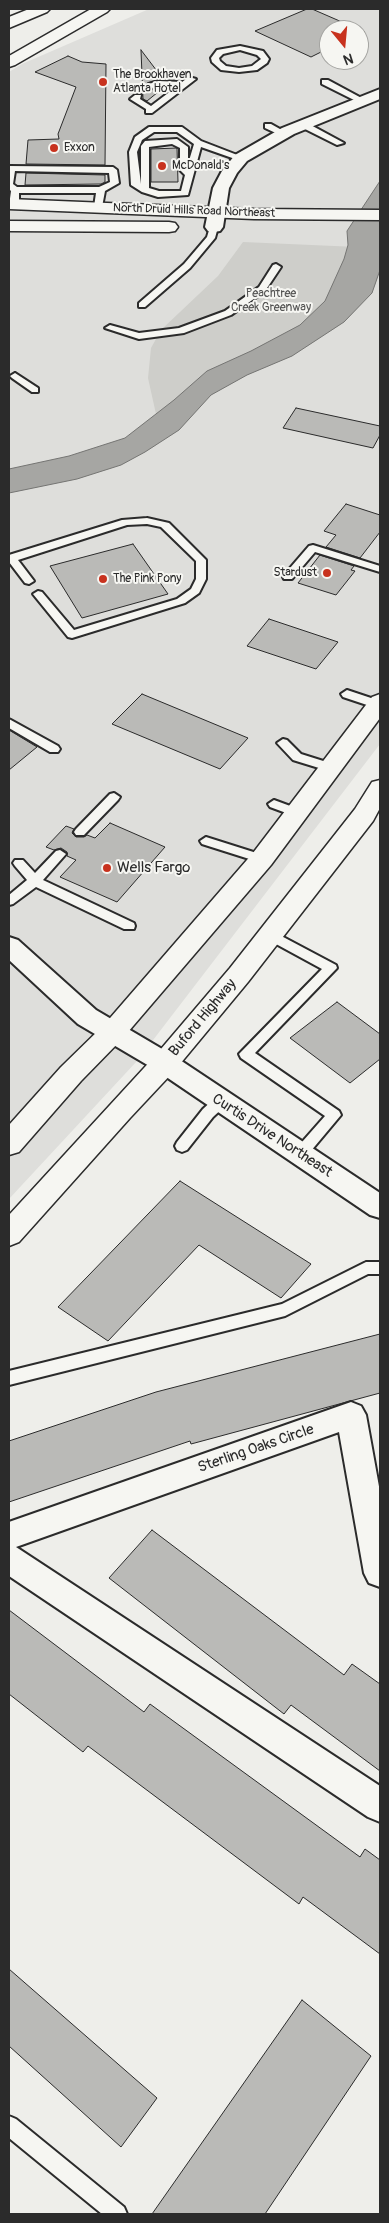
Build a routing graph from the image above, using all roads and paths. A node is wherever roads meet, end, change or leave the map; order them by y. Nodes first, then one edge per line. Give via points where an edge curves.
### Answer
1 (42, 9) edge
2 (102, 9) edge
3 (9, 23) edge
4 (265, 59) joint
5 (9, 62) edge
6 (192, 79) dead end
7 (325, 82) dead end
8 (183, 85) junction
9 (152, 86) dead end
10 (380, 94) edge
11 (138, 97) dead end
12 (362, 101) junction
13 (304, 125) junction
14 (268, 126) dead end
15 (283, 133) junction
16 (340, 142) dead end
17 (198, 143) junction
18 (241, 158) junction
19 (189, 178) junction
20 (145, 190) junction
21 (99, 198) junction
22 (12, 200) edge
23 (155, 201) junction
24 (380, 215) edge
25 (215, 219) junction
26 (300, 221) junction
27 (9, 226) edge
28 (380, 230) edge
29 (276, 267) dead end
30 (142, 305) dead end
31 (110, 328) dead end
32 (15, 376) dead end
33 (34, 390) dead end
34 (10, 558) edge
35 (380, 569) edge
36 (288, 577) dead end
37 (29, 581) dead end
38 (38, 594) dead end
39 (348, 694) dead end
40 (379, 703) edge
41 (9, 723) edge
42 (283, 744) dead end
43 (54, 749) dead end
44 (332, 768) junction
45 (378, 794) edge
46 (114, 797) dead end
47 (274, 804) dead end
48 (297, 813) junction
49 (80, 832) dead end
50 (206, 841) dead end
51 (60, 854) dead end
52 (262, 859) junction
53 (19, 863) dead end
54 (35, 881) junction
55 (9, 901) edge
56 (129, 926) dead end
57 (270, 935) junction
58 (9, 946) edge
59 (112, 1032) junction
60 (165, 1063) junction
61 (220, 1102) junction
62 (12, 1135) edge
63 (182, 1146) dead end
64 (300, 1154) junction
65 (380, 1207) edge
66 (9, 1234) edge
67 (380, 1268) edge
68 (9, 1378) edge
69 (9, 1536) edge
70 (9, 1559) edge
71 (380, 1573) edge
72 (380, 1805) edge
73 (9, 2126) edge
74 (117, 2214) edge

1 - 3 main road
2 - 5 main road
4 - 4 lane via 260,52 240,48 225,50 215,58 224,68 239,70 260,66
6 - 8 lane
7 - 12 lane
8 - 9 lane via 158,83
8 - 11 lane via 150,110 134,99
10 - 12 street
12 - 13 street
13 - 15 street
13 - 16 lane
14 - 15 lane
15 - 18 street
17 - 18 lane
17 - 19 lane
17 - 20 lane via 179,129 152,129 138,139 133,152 135,185
18 - 25 street via 221,188
19 - 20 lane via 184,170 184,147 174,141 156,141 145,146
19 - 23 lane via 185,194
20 - 23 lane
21 - 22 main road, North Druid Hills Road Northeast
21 - 22 lane via 115,183 113,170 12,168 9,186
21 - 23 main road, North Druid Hills Road Northeast
23 - 25 main road, North Druid Hills Road Northeast
24 - 26 main road, North Druid Hills Road Northeast
25 - 26 main road, North Druid Hills Road Northeast
25 - 27 main road, North Druid Hills Road Northeast
25 - 30 lane via 211,238 187,266
26 - 28 main road, North Druid Hills Road Northeast
29 - 31 lane via 262,289 228,313 181,331 139,336
32 - 33 lane
34 - 37 lane
34 - 38 lane via 126,522 147,521 165,525 201,560 201,579 195,591 181,601 72,634
35 - 36 lane via 313,548
39 - 40 lane
40 - 44 main road
41 - 43 lane
42 - 44 lane via 297,757
44 - 48 main road
45 - 57 main road, Buford Highway
46 - 49 lane
47 - 48 lane
48 - 52 main road
50 - 52 lane
51 - 54 lane
52 - 59 main road
53 - 54 lane
54 - 55 lane
54 - 56 lane
57 - 60 main road, Buford Highway
57 - 64 lane via 331,968 246,1054 332,1117
58 - 59 street, Curtis Drive Northeast via 87,1017
59 - 60 street, Curtis Drive Northeast
59 - 62 main road
60 - 61 street, Curtis Drive Northeast
60 - 66 main road, Buford Highway
61 - 63 lane via 208,1112
61 - 64 street, Curtis Drive Northeast
64 - 65 street, Curtis Drive Northeast
67 - 68 lane via 366,1268 285,1310
69 - 71 street, Sterling Oaks Circle via 351,1415
70 - 72 street
73 - 74 lane

